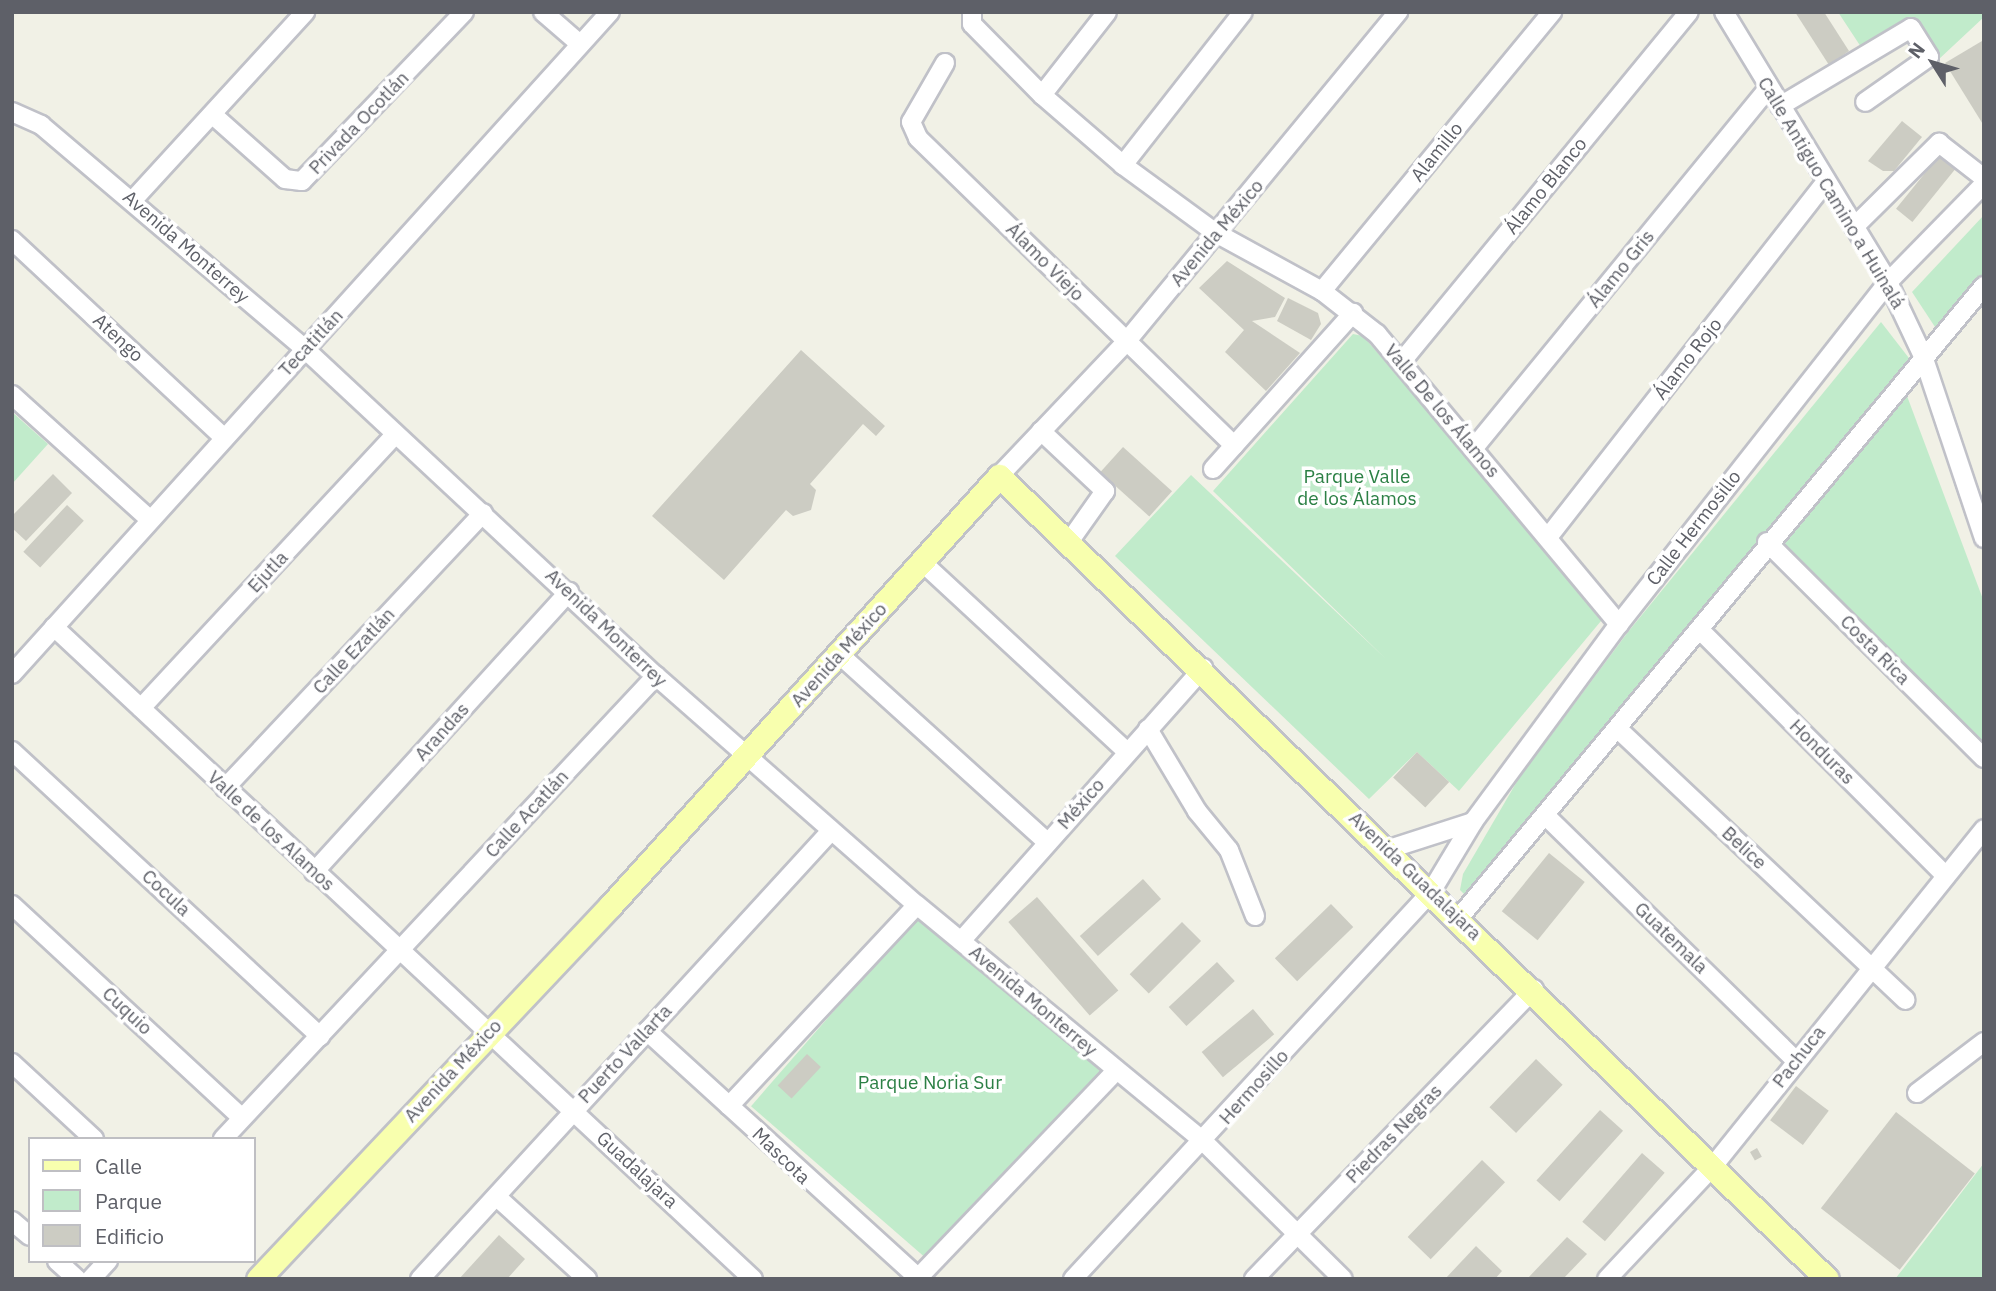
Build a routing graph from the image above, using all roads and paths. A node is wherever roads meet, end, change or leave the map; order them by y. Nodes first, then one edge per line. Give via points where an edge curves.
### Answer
1 (305, 12) edge
2 (464, 12) edge
3 (543, 12) edge
4 (610, 12) edge
5 (1107, 12) edge
6 (1243, 12) edge
7 (1398, 12) edge
8 (1552, 12) edge
9 (1689, 12) edge
10 (1724, 12) edge
11 (972, 18) edge
12 (580, 44) junction
13 (945, 62) dead end
14 (1769, 88) junction
15 (1042, 95) junction
16 (1865, 103) dead end
17 (1780, 106) junction
18 (12, 112) edge
19 (213, 115) junction
20 (1123, 165) junction
21 (1984, 178) edge
22 (1826, 182) junction
23 (1984, 184) edge
24 (133, 201) junction
25 (1854, 227) junction
26 (1216, 233) junction
27 (12, 240) edge
28 (1888, 282) junction
29 (1322, 291) junction
30 (1982, 293) edge
31 (1353, 313) junction
32 (1126, 342) junction
33 (306, 350) junction
34 (1923, 356) junction
35 (1403, 360) junction
36 (12, 395) edge
37 (1041, 431) junction
38 (395, 435) junction
39 (223, 437) junction
40 (1234, 445) junction
41 (1473, 449) junction
42 (1213, 469) dead end
43 (999, 476) junction
44 (1977, 496) edge
45 (483, 513) junction
46 (965, 514) junction
47 (1042, 516) junction
48 (149, 519) junction
49 (1549, 536) junction
50 (1984, 537) edge
51 (1069, 542) junction
52 (1767, 542) junction
53 (922, 562) junction
54 (569, 592) junction
55 (1619, 625) junction
56 (54, 627) junction
57 (1699, 629) junction
58 (840, 655) junction
59 (1203, 668) junction
60 (12, 674) edge
61 (656, 676) junction
62 (141, 708) junction
63 (1148, 729) junction
64 (1618, 729) junction
65 (12, 751) edge
66 (1128, 752) junction
67 (746, 756) junction
68 (1984, 758) edge
69 (225, 788) junction
70 (1546, 816) junction
71 (1474, 822) junction
72 (1984, 829) edge
73 (831, 831) junction
74 (1048, 842) junction
75 (1386, 850) junction
76 (314, 872) junction
77 (1945, 875) junction
78 (1432, 892) junction
79 (12, 905) edge
80 (917, 905) junction
81 (1255, 916) dead end
82 (1459, 918) junction
83 (961, 941) junction
84 (399, 952) junction
85 (1869, 966) junction
86 (1534, 989) junction
87 (1906, 1000) dead end
88 (647, 1031) junction
89 (487, 1035) junction
90 (320, 1036) junction
91 (1984, 1042) edge
92 (1796, 1061) junction
93 (12, 1063) edge
94 (1115, 1072) junction
95 (1917, 1093) dead end
96 (729, 1106) junction
97 (573, 1111) junction
98 (242, 1118) junction
99 (92, 1137) edge
100 (225, 1137) edge
101 (1204, 1142) junction
102 (1714, 1165) junction
103 (497, 1197) junction
104 (12, 1221) edge
105 (1297, 1234) junction
106 (28, 1235) edge
107 (59, 1263) edge
108 (106, 1263) edge
109 (1814, 1275) edge
110 (77, 1279) edge
111 (91, 1279) edge
112 (258, 1279) edge
113 (420, 1279) edge
114 (587, 1279) edge
115 (753, 1279) edge
116 (918, 1279) edge
117 (1073, 1279) edge
118 (1254, 1279) edge
119 (1343, 1279) edge
120 (1607, 1279) edge

1 - 19 street
2 - 19 street, Privada Ocotlán via 302,181 285,179
3 - 12 street
4 - 12 street, Tecatitlán
5 - 15 street
6 - 20 street
7 - 26 street, Avenida México
8 - 29 street, Alamillo
9 - 35 street, Álamo Blanco
10 - 14 street, Calle Antiguo Camino a Huinalá
11 - 15 street, Valle De los Álamos
12 - 33 street, Tecatitlán
13 - 32 street, Álamo Viejo via 911,122 918,138
14 - 17 street, Calle Antiguo Camino a Huinalá
14 - 41 street, Álamo Gris
15 - 20 street, Valle De los Álamos
16 - 17 street via 1929,57 1911,28
17 - 22 street, Calle Antiguo Camino a Huinalá
18 - 24 street, Avenida Monterrey via 41,125
19 - 24 street
20 - 26 street, Valle De los Álamos
21 - 25 street via 1940,143
22 - 25 street, Calle Antiguo Camino a Huinalá
22 - 49 street, Álamo Rojo
23 - 28 street, Calle Hermosillo
24 - 33 street, Avenida Monterrey
25 - 28 street, Calle Antiguo Camino a Huinalá
26 - 29 street, Valle De los Álamos
26 - 32 street, Avenida México
27 - 39 street, Atengo
28 - 34 street, Calle Antiguo Camino a Huinalá
28 - 55 street, Calle Hermosillo
29 - 31 street, Valle De los Álamos
30 - 34 street
31 - 35 street, Valle De los Álamos
31 - 40 street
32 - 37 street, Avenida México
32 - 40 street, Álamo Viejo
33 - 38 street, Avenida Monterrey
33 - 39 street, Tecatitlán
34 - 44 street, Calle Antiguo Camino a Huinalá
34 - 52 street
35 - 41 street, Valle De los Álamos
36 - 48 street
37 - 43 street, Avenida México
37 - 51 street via 1105,491
38 - 45 street, Avenida Monterrey
38 - 62 street, Ejutla
39 - 48 street, Tecatitlán
40 - 42 street
41 - 49 street, Valle De los Álamos
43 - 46 main road, Avenida México
43 - 47 main road, Avenida Guadalajara
44 - 50 street, Calle Antiguo Camino a Huinalá
45 - 54 street, Avenida Monterrey
45 - 69 street, Calle Ezatlán
46 - 47 main road via 1001,500
46 - 53 main road, Avenida México
47 - 51 main road, Avenida Guadalajara
48 - 56 street, Tecatitlán
49 - 55 street, Valle De los Álamos
51 - 59 main road, Avenida Guadalajara
52 - 57 street
52 - 68 street, Costa Rica
53 - 58 main road, Avenida México
53 - 66 street
54 - 61 street, Avenida Monterrey
54 - 76 street, Arandas
55 - 71 street, Calle Hermosillo
56 - 60 street, Tecatitlán
56 - 62 street, Valle de los Alamos
57 - 64 street
57 - 77 street, Honduras
58 - 67 main road, Avenida México
58 - 74 street
59 - 63 street, México
59 - 75 main road, Avenida Guadalajara
61 - 67 street, Avenida Monterrey
61 - 84 street, Calle Acatlán
62 - 69 street, Valle de los Alamos
63 - 66 street, México
63 - 81 street via 1197,811 1229,850
64 - 70 street
64 - 85 street, Belice
65 - 90 street, Cocula
66 - 74 street, México
67 - 73 street, Avenida Monterrey
67 - 89 main road, Avenida México
69 - 76 street, Valle de los Alamos
70 - 82 street
70 - 92 street, Guatemala
71 - 75 street
71 - 78 street, Calle Hermosillo
72 - 77 street, Pachuca
73 - 80 street, Avenida Monterrey
73 - 88 street, Puerto Vallarta
74 - 83 street, México
75 - 78 main road, Avenida Guadalajara
76 - 84 street, Valle de los Alamos
77 - 85 street, Pachuca
78 - 82 main road, Avenida Guadalajara
78 - 101 street, Hermosillo
79 - 98 street, Cuquio
80 - 83 street, Avenida Monterrey
80 - 96 street
82 - 86 main road, Avenida Guadalajara
83 - 94 street, Avenida Monterrey
84 - 89 street, Valle de los Alamos
84 - 90 street, Calle Acatlán
85 - 87 street, Belice
85 - 92 street, Pachuca
86 - 102 main road, Avenida Guadalajara
86 - 105 street, Piedras Negras
88 - 96 street, Mascota
88 - 97 street, Puerto Vallarta
89 - 97 street, Guadalajara
89 - 112 main road, Avenida México
90 - 98 street, Calle Acatlán
91 - 95 street
92 - 102 street, Pachuca
93 - 99 street
94 - 101 street, Avenida Monterrey
94 - 116 street
96 - 116 street, Mascota
97 - 103 street, Puerto Vallarta
97 - 115 street, Guadalajara
98 - 100 street, Calle Acatlán
101 - 105 street, Avenida Monterrey
101 - 117 street, Hermosillo
102 - 109 main road, Avenida Guadalajara
102 - 120 street, Pachuca
103 - 113 street, Puerto Vallarta
103 - 114 street
104 - 106 street
105 - 118 street, Piedras Negras
105 - 119 street, Avenida Monterrey
107 - 110 street
108 - 111 street

